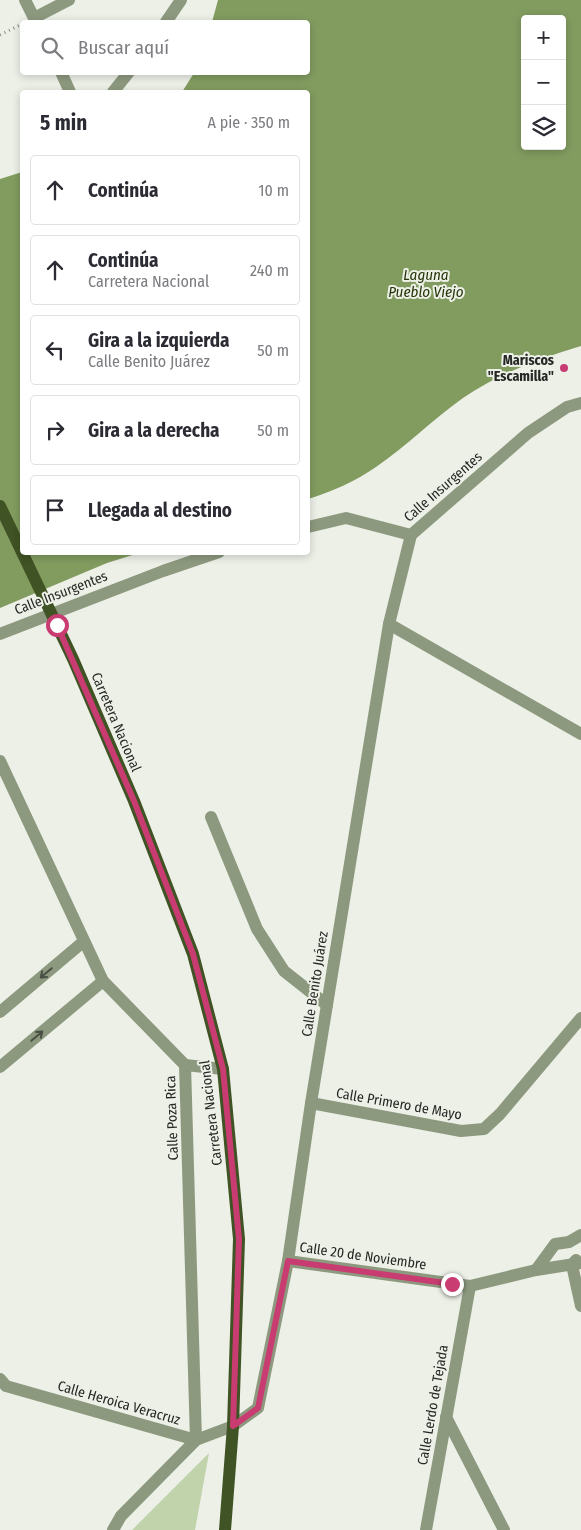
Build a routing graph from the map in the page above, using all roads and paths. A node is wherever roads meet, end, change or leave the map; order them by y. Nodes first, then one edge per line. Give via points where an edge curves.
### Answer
1 (25, 0) edge
2 (69, 0) edge
3 (181, 0) edge
4 (31, 20) edge
5 (33, 20) edge
6 (167, 20) edge
7 (20, 26) edge
8 (0, 35) edge
9 (62, 75) edge
10 (127, 75) edge
11 (69, 90) edge
12 (115, 90) edge
13 (581, 403) edge
14 (0, 506) edge
15 (310, 527) edge
16 (411, 535) junction
17 (20, 548) edge
18 (23, 555) edge
19 (210, 555) edge
20 (389, 624) junction
21 (5, 631) edge
22 (0, 644) edge
23 (581, 734) edge
24 (0, 761) edge
25 (211, 817) dead end
26 (83, 942) junction
27 (103, 981) junction
28 (327, 1004) junction
29 (0, 1012) edge
30 (581, 1018) edge
31 (185, 1065) junction
32 (0, 1067) edge
33 (223, 1069) junction
34 (311, 1103) junction
35 (581, 1236) edge
36 (581, 1254) edge
37 (288, 1261) junction
38 (576, 1264) edge
39 (536, 1270) junction
40 (470, 1286) junction
41 (581, 1306) edge
42 (2, 1386) edge
43 (446, 1417) junction
44 (233, 1426) junction
45 (196, 1440) junction
46 (113, 1530) edge
47 (225, 1530) edge
48 (426, 1530) edge
49 (504, 1530) edge

1 - 4 street
2 - 5 street
3 - 6 street
7 - 8 path
9 - 11 street
10 - 12 street
13 - 16 street, Calle Insurgentes via 567,407 528,433
14 - 17 main road, Carretera Nacional
15 - 16 street, Calle Insurgentes via 346,518
16 - 20 street, Calle Benito Juárez
18 - 33 main road, Carretera Nacional via 73,659 134,801 193,954
19 - 21 street, Calle Insurgentes
20 - 23 street
20 - 28 street, Calle Benito Juárez
21 - 22 street
24 - 26 street, Calle Poza Rica
25 - 28 street via 257,929 284,971
26 - 27 street, Calle Poza Rica
26 -> 29 street
27 - 31 street, Calle Poza Rica
32 -> 27 street
28 - 34 street, Calle Benito Juárez
30 - 34 street, Calle Primero de Mayo via 484,1129 461,1131
31 - 33 street
31 - 45 street, Calle Poza Rica
33 - 44 main road, Carretera Nacional via 239,1239
34 - 37 street, Calle Benito Juárez
35 - 39 street via 555,1244
36 - 38 street
37 - 40 street, Calle 20 de Noviembre
37 - 44 street, Calle Benito Juárez via 258,1408
38 - 39 street, Calle 20 de Noviembre
38 - 41 street
39 - 40 street, Calle 20 de Noviembre
40 - 43 street, Calle Lerdo de Tejada
42 - 45 street, Calle Heroica Veracruz
43 - 48 street, Calle Lerdo de Tejada
43 - 49 street
44 - 45 street
44 - 47 main road, Carretera Nacional
45 - 46 street via 121,1516

